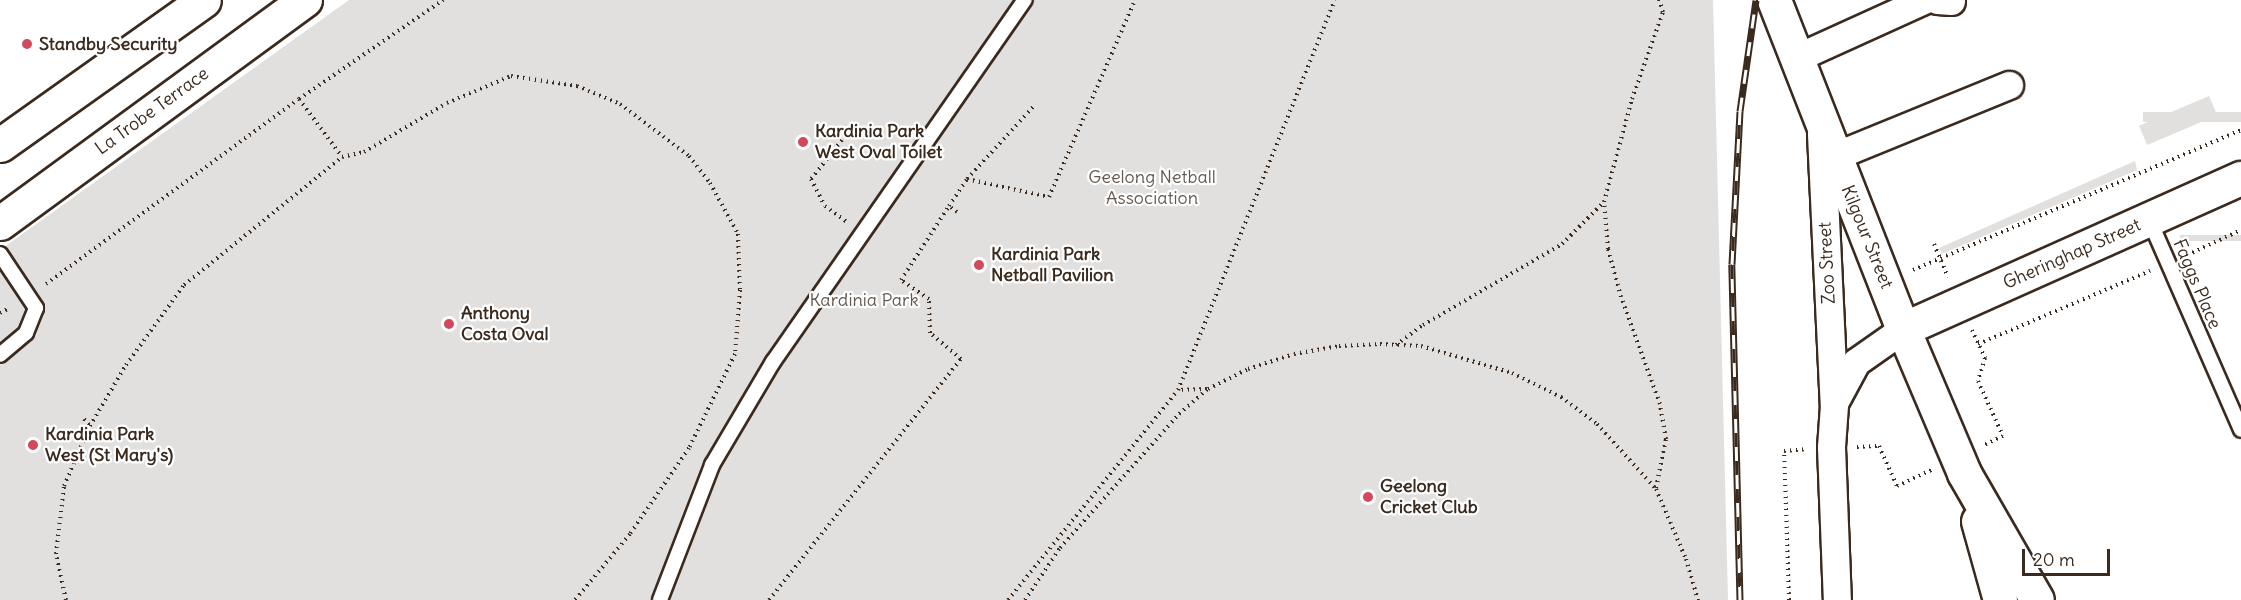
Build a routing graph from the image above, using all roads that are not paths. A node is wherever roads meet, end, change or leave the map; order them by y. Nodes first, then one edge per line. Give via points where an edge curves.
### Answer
1 (204, 0) edge
2 (304, 0) edge
3 (1025, 0) edge
4 (1774, 0) edge
5 (1924, 0) edge
6 (1796, 58) junction
7 (2008, 85) dead end
8 (1820, 120) junction
9 (0, 145) edge
10 (1835, 156) junction
11 (2241, 178) edge
12 (2149, 219) junction
13 (0, 223) edge
14 (0, 254) edge
15 (1903, 329) junction
16 (0, 355) edge
17 (1834, 405) junction
18 (2241, 430) edge
19 (1964, 473) junction
20 (660, 600) edge
21 (1837, 600) edge
22 (2000, 600) edge
23 (2037, 600) edge

1 - 9 main road
2 - 13 main road, La Trobe Terrace
3 - 20 lane via 773,362 718,452
4 - 6 main road, Kilgour Street
5 - 6 street
6 - 8 main road, Kilgour Street
7 - 10 street
8 - 10 main road, Kilgour Street
8 - 17 street, Zoo Street
10 - 15 main road, Kilgour Street
11 - 12 main road, Gheringhap Street
12 - 15 main road, Gheringhap Street
12 - 18 lane, Faggs Place
14 - 16 lane via 36,308 26,333
15 - 17 street, Zoo Street via 1856,362
15 - 19 main road, Kilgour Street
17 - 21 street, Zoo Street via 1831,447
19 - 22 main road, Kilgour Street
19 - 23 main road, Kilgour Street

